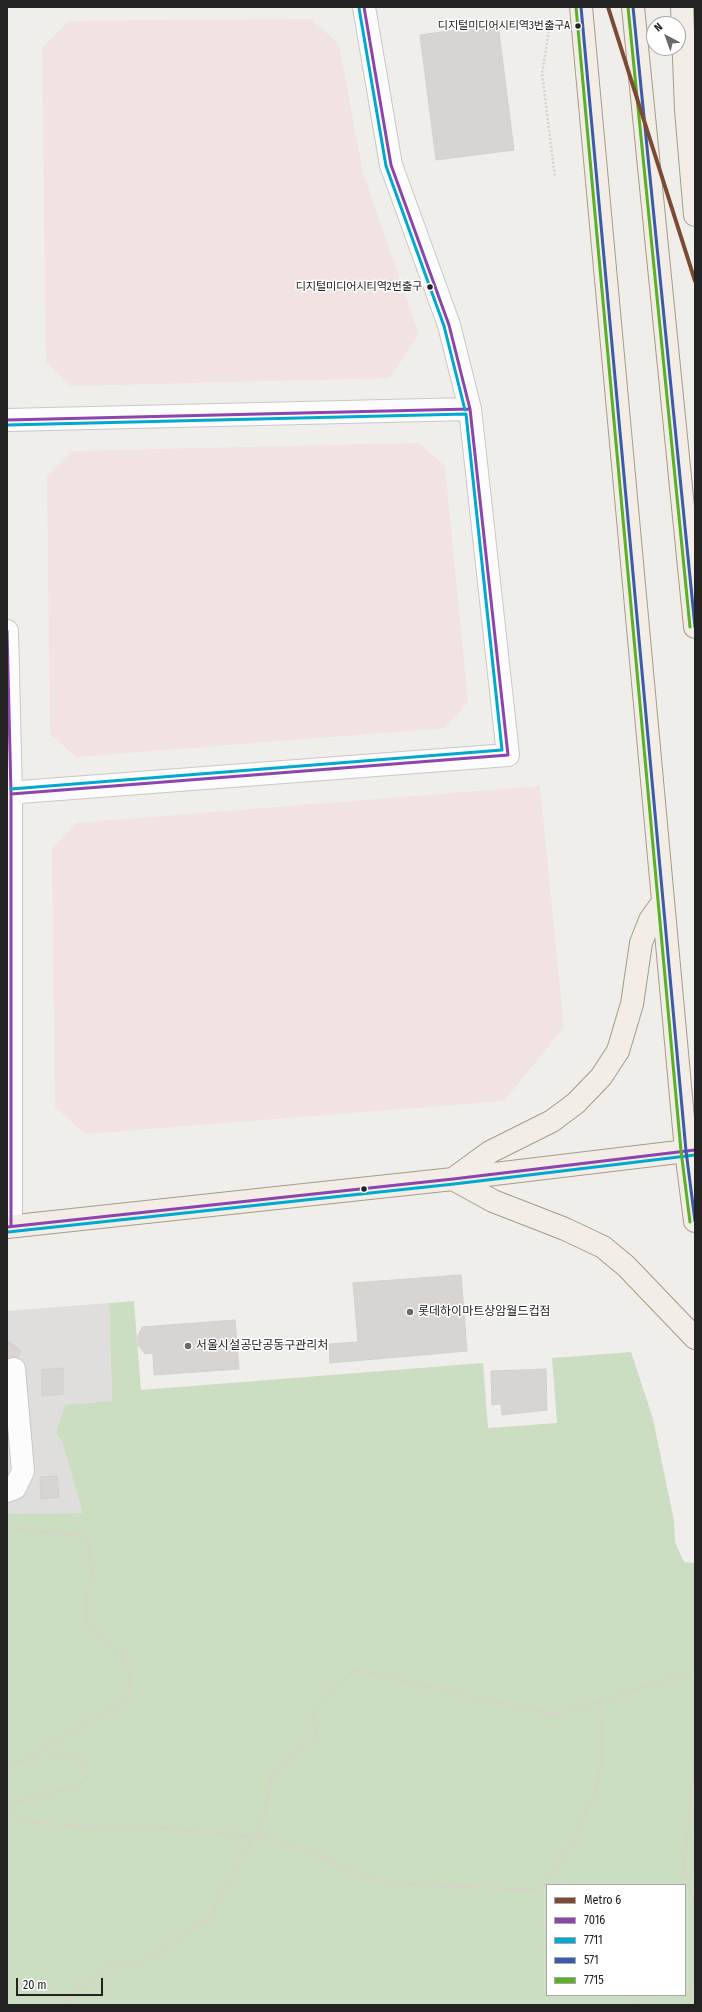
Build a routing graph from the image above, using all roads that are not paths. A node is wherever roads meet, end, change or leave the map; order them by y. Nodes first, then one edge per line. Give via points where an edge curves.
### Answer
1 (364, 7) edge
2 (581, 7) edge
3 (633, 7) edge
4 (682, 7) edge
5 (695, 215) edge
6 (470, 409) junction
7 (7, 420) edge
8 (695, 627) edge
9 (7, 631) edge
10 (9, 794) edge
11 (663, 902) junction
12 (690, 1151) edge
13 (453, 1179) junction
14 (695, 1221) edge
15 (9, 1226) edge
16 (695, 1338) edge
17 (14, 1369) dead end
18 (7, 1491) edge

1 - 6 street via 391,165 449,325
2 - 11 main road
3 - 8 main road
4 - 5 main road via 686,110
6 - 7 street
6 - 10 street via 508,755
9 - 10 street
10 - 15 street
11 - 12 main road
11 - 13 main road via 650,920 641,943 632,1004 618,1051 601,1077 576,1103 552,1121 490,1152
12 - 13 main road
12 - 14 main road
13 - 15 main road
13 - 16 main road via 493,1201 565,1229 602,1247 626,1266
17 - 18 street via 23,1471 15,1488

